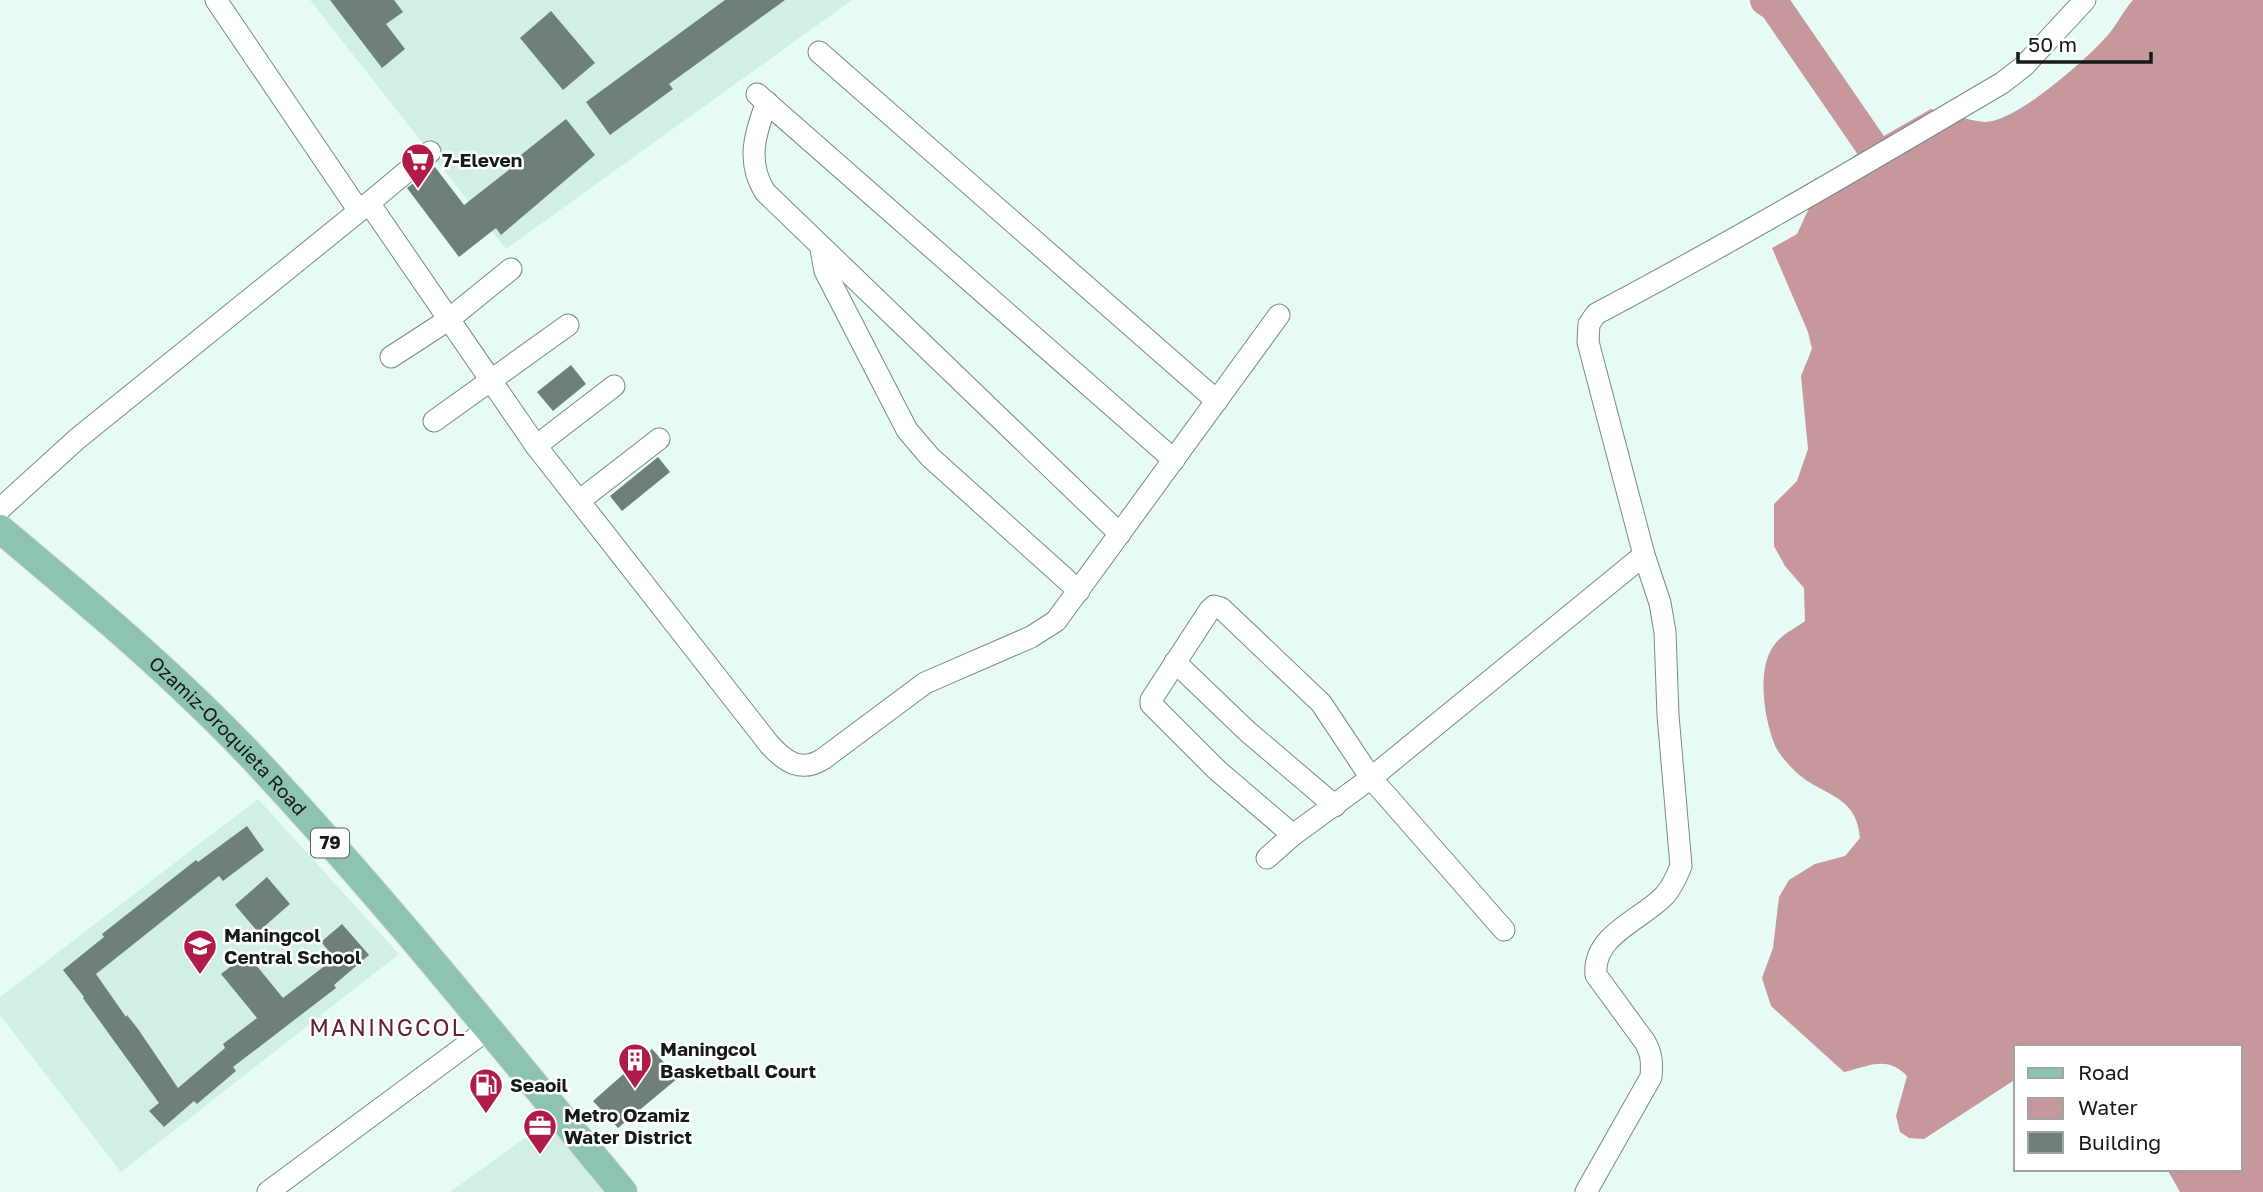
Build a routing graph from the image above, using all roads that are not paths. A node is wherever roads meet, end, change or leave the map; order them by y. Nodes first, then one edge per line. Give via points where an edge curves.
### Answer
1 (216, 0) edge
2 (2085, 0) edge
3 (819, 52) dead end
4 (430, 152) dead end
5 (364, 207) junction
6 (821, 249) junction
7 (511, 269) dead end
8 (1279, 315) dead end
9 (448, 320) junction
10 (568, 325) dead end
11 (391, 357) dead end
12 (489, 380) junction
13 (614, 386) dead end
14 (1217, 401) junction
15 (434, 421) dead end
16 (659, 439) dead end
17 (536, 446) junction
18 (1174, 460) junction
19 (579, 501) junction
20 (0, 509) edge
21 (0, 528) edge
22 (1120, 534) junction
23 (1644, 555) junction
24 (1079, 591) junction
25 (1175, 662) junction
26 (1371, 778) junction
27 (1335, 806) junction
28 (1293, 835) junction
29 (1267, 858) dead end
30 (1504, 930) dead end
31 (488, 1029) junction
32 (268, 1192) edge
33 (622, 1192) edge
34 (1586, 1192) edge

1 - 5 street
2 - 23 street via 2024,66 1962,107 1596,314 1589,324 1588,342
3 - 14 street
4 - 5 street
5 - 9 street
5 - 20 street via 77,439
6 - 18 street via 759,183 753,159 761,97
6 - 22 street
6 - 24 street via 825,271 906,430
7 - 9 street
8 - 14 street
9 - 11 street
9 - 12 street
10 - 12 street
12 - 15 street
12 - 17 street
13 - 17 street
14 - 18 street
16 - 19 street
17 - 19 street
18 - 22 street
19 - 24 street via 769,744 789,763 803,766 823,759 925,683 1041,632 1056,621
21 - 31 main road, Ozamiz-Oroquieta Road / 79 via 177,682 254,759
22 - 24 street
23 - 26 street
23 - 34 street via 1665,632 1681,866 1665,896 1599,951 1596,975 1645,1042 1652,1064 1651,1077
25 - 26 street via 1209,611 1214,606 1221,608 1321,703
25 - 27 street
25 - 28 street via 1151,700 1154,709
26 - 27 street
26 - 30 street
27 - 28 street
28 - 29 street
31 - 32 street
31 - 33 main road, Ozamiz-Oroquieta Road / 79

